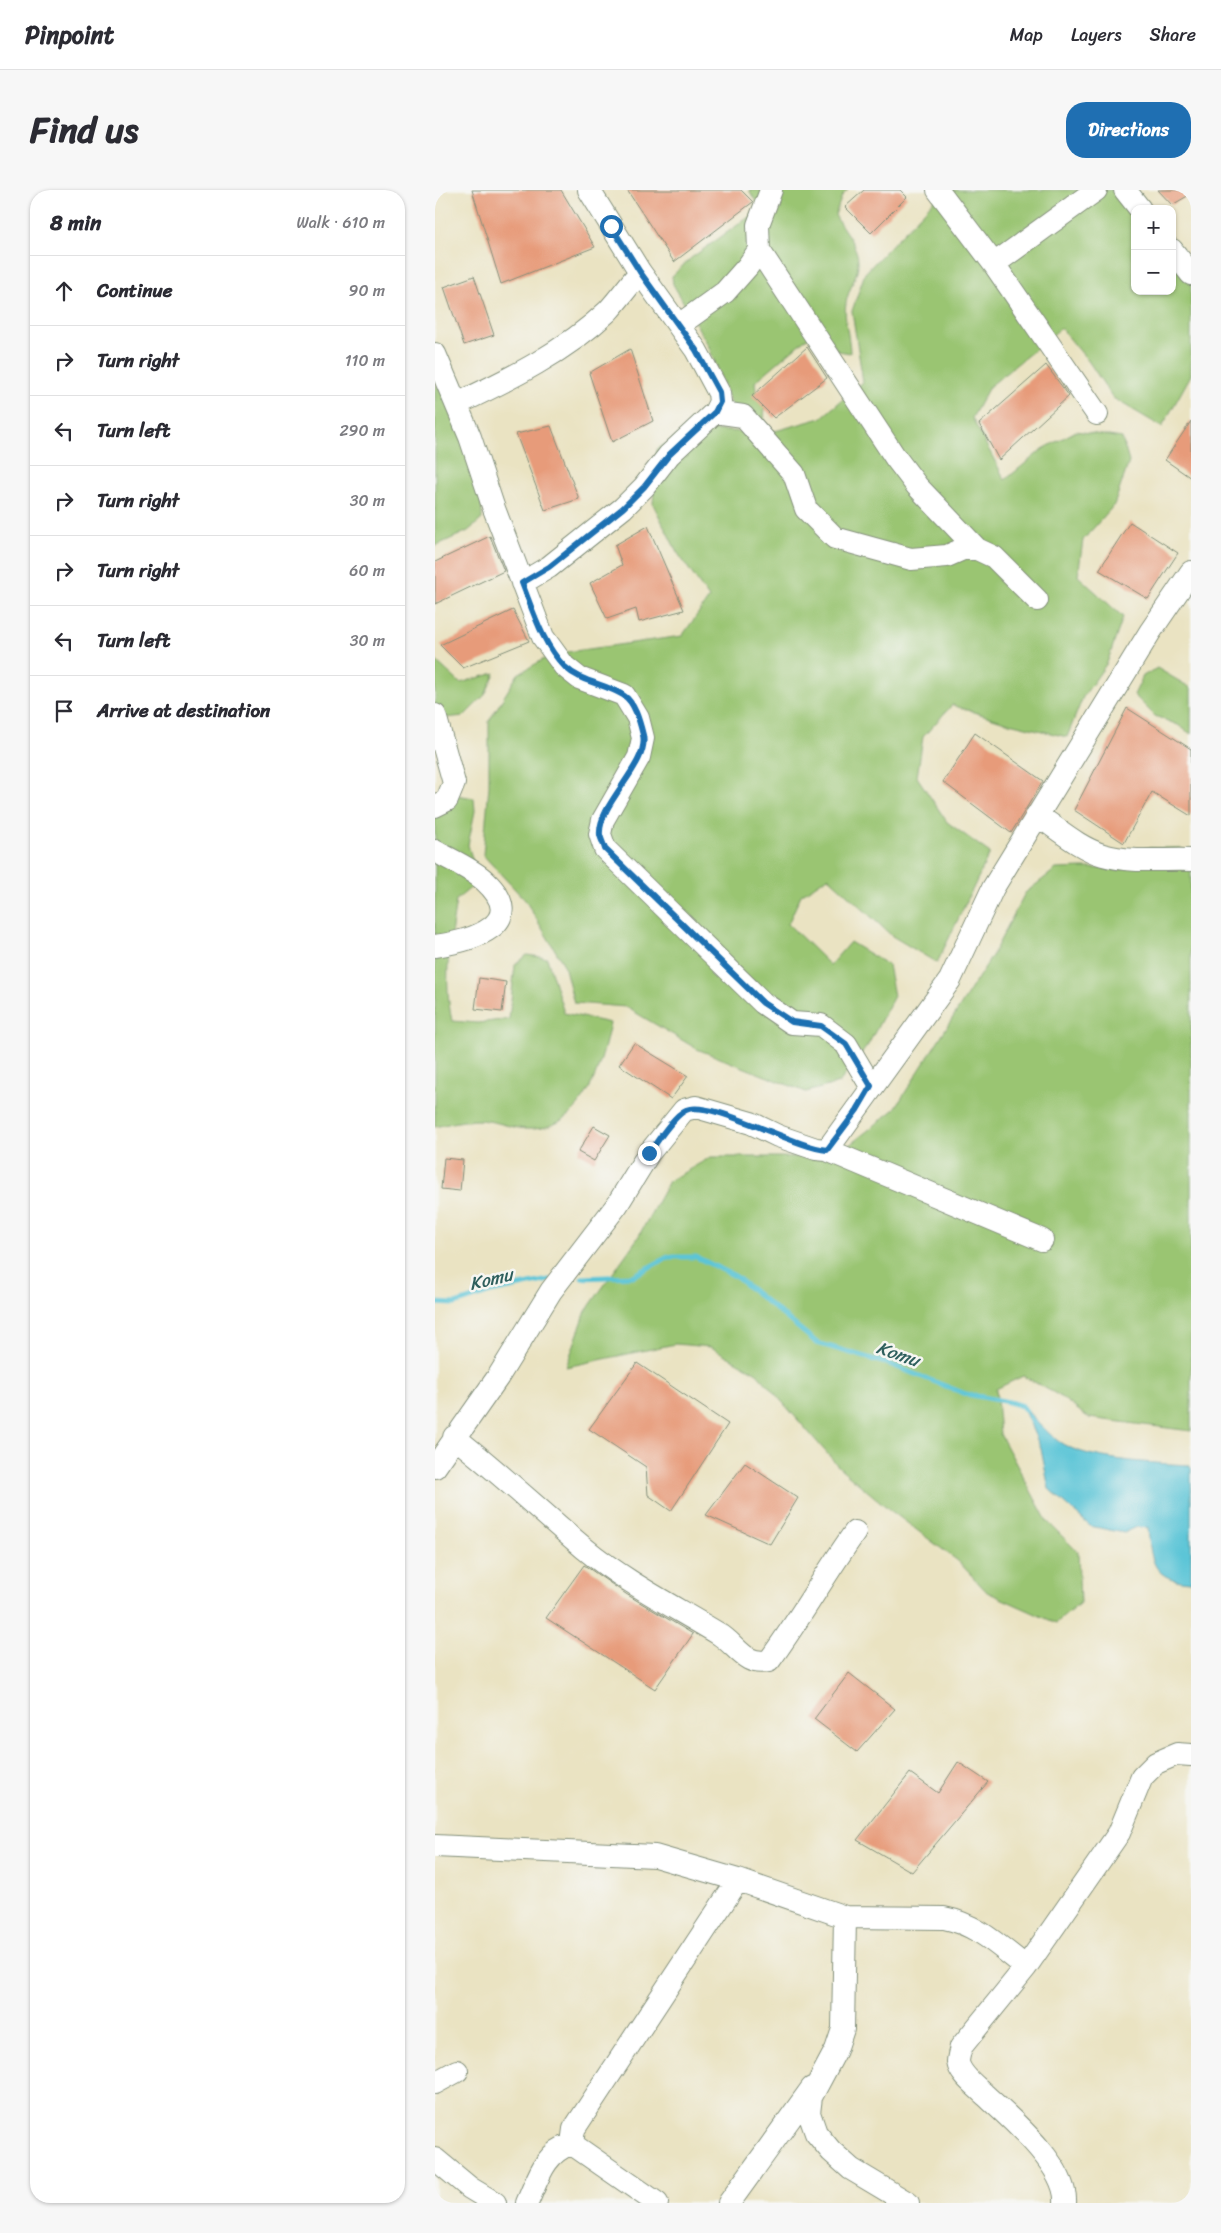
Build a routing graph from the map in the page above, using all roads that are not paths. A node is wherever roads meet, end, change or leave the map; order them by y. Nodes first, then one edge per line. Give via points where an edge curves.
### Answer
1 (589, 190) edge
2 (771, 190) edge
3 (938, 190) edge
4 (1096, 190) edge
5 (1125, 190) edge
6 (1137, 205) edge
7 (759, 250) junction
8 (1176, 255) edge
9 (994, 264) junction
10 (640, 272) junction
11 (1191, 274) edge
12 (679, 325) junction
13 (435, 354) edge
14 (457, 404) junction
15 (715, 412) junction
16 (1097, 414) dead end
17 (977, 549) junction
18 (1191, 572) edge
19 (522, 583) junction
20 (1037, 600) dead end
21 (435, 715) edge
22 (435, 806) edge
23 (1037, 815) junction
24 (435, 851) edge
25 (1191, 860) edge
26 (435, 946) edge
27 (871, 1086) junction
28 (827, 1150) junction
29 (1042, 1240) dead end
30 (454, 1437) junction
31 (435, 1467) edge
32 (855, 1532) dead end
33 (1191, 1755) edge
34 (435, 1846) edge
35 (738, 1880) junction
36 (845, 1916) junction
37 (1026, 1967) junction
38 (828, 2066) junction
39 (457, 2071) dead end
40 (435, 2083) edge
41 (572, 2144) junction
42 (435, 2159) edge
43 (495, 2203) edge
44 (527, 2203) edge
45 (657, 2203) edge
46 (729, 2203) edge
47 (908, 2203) edge
48 (1065, 2203) edge

1 - 10 street
2 - 7 street via 758,225
3 - 9 street
4 - 9 street
5 - 6 street
7 - 12 street via 725,292
7 - 17 street via 895,457 917,486
8 - 11 street
9 - 16 street
10 - 12 street
10 - 14 street via 608,310 579,334 515,376
12 - 15 street via 719,392 720,402
13 - 14 street
14 - 19 street
15 - 17 street via 743,416 794,474 806,509 835,538 911,559
15 - 19 street via 669,455 617,514 549,567
17 - 20 street via 994,557
18 - 23 street
19 - 27 street via 543,637 565,666 579,678 624,695 638,718 643,738 639,757 603,820 600,834 605,849 769,1007 792,1022 821,1026 846,1044
21 - 22 street via 454,783 447,800
23 - 25 street via 1088,849 1103,855
23 - 27 street via 993,888 950,980
24 - 26 street via 485,881 501,902 502,913 495,926 479,936
27 - 28 street
28 - 29 street
28 - 30 street via 806,1146 751,1123 697,1107 684,1110 649,1153 617,1205 551,1291 498,1377
30 - 31 street
30 - 32 street via 498,1471 585,1548 757,1663 769,1660 793,1629
33 - 37 street via 1177,1754 1156,1763 1142,1777 1119,1833
34 - 35 street via 655,1856
35 - 36 street
35 - 41 street via 574,2129
36 - 37 street via 959,1921 983,1932
36 - 38 street via 843,2029
37 - 48 street via 961,2046 958,2062 967,2078 1025,2132 1054,2168
38 - 46 street
38 - 47 street via 811,2097 809,2113 817,2133 831,2151 851,2168
39 - 40 street
41 - 44 street via 554,2152 547,2161
41 - 45 street
42 - 43 street via 470,2188

